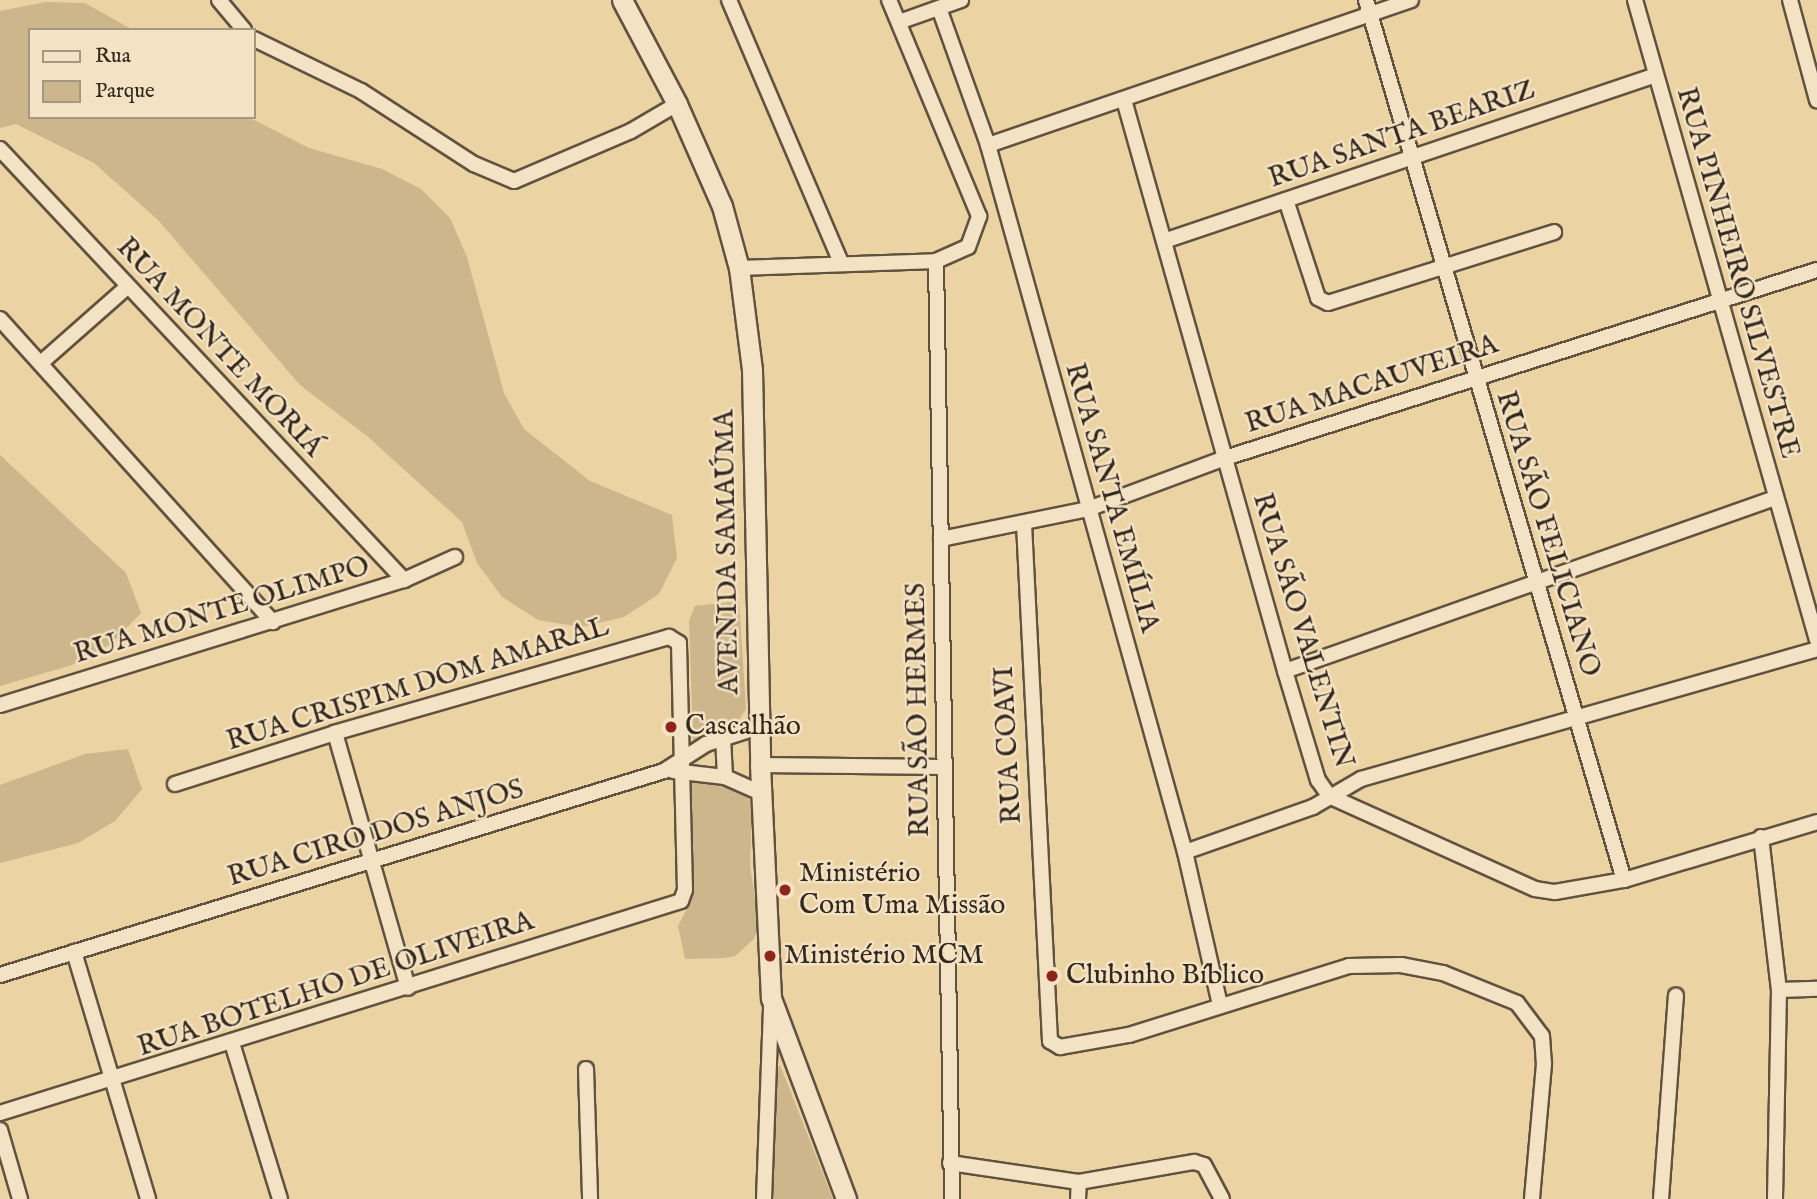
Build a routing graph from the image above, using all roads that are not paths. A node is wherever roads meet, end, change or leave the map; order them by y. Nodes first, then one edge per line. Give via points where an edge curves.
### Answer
1 (219, 0) edge
2 (622, 0) edge
3 (729, 0) edge
4 (889, 0) edge
5 (961, 0) edge
6 (1411, 0) edge
7 (1635, 0) edge
8 (1790, 0) edge
9 (1368, 7) edge
10 (939, 8) junction
11 (899, 22) junction
12 (242, 28) edge
13 (256, 40) edge
14 (1656, 75) junction
15 (1124, 100) junction
16 (1817, 100) edge
17 (677, 104) junction
18 (988, 145) junction
19 (0, 149) edge
20 (1412, 158) junction
21 (1286, 200) junction
22 (1554, 232) dead end
23 (1164, 241) junction
24 (936, 261) junction
25 (841, 262) junction
26 (1445, 267) junction
27 (739, 268) junction
28 (1817, 270) edge
29 (127, 287) junction
30 (1721, 300) junction
31 (0, 319) edge
32 (42, 362) junction
33 (1475, 378) junction
34 (1225, 458) junction
35 (1775, 498) junction
36 (1088, 509) junction
37 (1024, 524) junction
38 (941, 539) junction
39 (455, 557) dead end
40 (404, 580) junction
41 (1536, 584) junction
42 (272, 622) junction
43 (1817, 640) edge
44 (1817, 649) edge
45 (1285, 671) junction
46 (0, 705) edge
47 (1577, 720) junction
48 (760, 727) junction
49 (335, 733) junction
50 (723, 737) junction
51 (682, 765) junction
52 (760, 765) junction
53 (944, 767) junction
54 (725, 778) junction
55 (175, 784) dead end
56 (761, 793) junction
57 (1329, 796) junction
58 (1817, 822) edge
59 (1761, 837) junction
60 (1185, 852) junction
61 (372, 860) junction
62 (1624, 880) junction
63 (74, 952) junction
64 (0, 975) edge
65 (408, 988) junction
66 (1817, 989) edge
67 (1779, 990) junction
68 (1676, 996) dead end
69 (771, 998) junction
70 (1220, 1005) junction
71 (232, 1042) junction
72 (586, 1069) dead end
73 (112, 1082) junction
74 (0, 1113) edge
75 (0, 1130) edge
76 (950, 1163) junction
77 (1079, 1182) junction
78 (20, 1199) edge
79 (148, 1199) edge
80 (280, 1199) edge
81 (590, 1199) edge
82 (764, 1199) edge
83 (846, 1199) edge
84 (952, 1199) edge
85 (1078, 1199) edge
86 (1222, 1199) edge
87 (1532, 1199) edge
88 (1661, 1199) edge
89 (1775, 1199) edge

1 - 12 street
2 - 17 street, AVENIDA SAMAÚMA
3 - 25 street
4 - 11 street
5 - 10 street
6 - 9 street
7 - 14 street, RUA PINHEIRO SILVESTRE
8 - 16 street
9 - 15 street
9 - 20 street, RUA SÃO FELICIANO
10 - 11 street
10 - 18 street, RUA SANTA EMÍLIA
11 - 24 street via 979,216 968,247
13 - 17 street via 361,90 474,164 514,181 631,131
14 - 20 street, RUA SANTA BEARIZ
14 - 30 street, RUA PINHEIRO SILVESTRE
15 - 18 street
15 - 23 street, RUA SÃO VALENTIN
17 - 27 street, AVENIDA SAMAÚMA via 722,206
18 - 36 street, RUA SANTA EMÍLIA
19 - 29 street, RUA MONTE MORIÁ
20 - 21 street, RUA SANTA BEARIZ
20 - 26 street, RUA SÃO FELICIANO
21 - 23 street, RUA SANTA BEARIZ
21 - 26 street via 1322,302
22 - 26 street
23 - 34 street, RUA SÃO VALENTIN
24 - 25 street
24 - 38 street, RUA SÃO HERMES
25 - 27 street
26 - 33 street, RUA SÃO FELICIANO
27 - 48 street, AVENIDA SAMAÚMA via 752,380
28 - 30 street, RUA MACAUVEIRA
29 - 32 street
29 - 40 street, RUA MONTE MORIÁ
30 - 33 street, RUA MACAUVEIRA
30 - 35 street, RUA PINHEIRO SILVESTRE
31 - 32 street
32 - 42 street
33 - 34 street, RUA MACAUVEIRA
33 - 41 street, RUA SÃO FELICIANO
34 - 36 street, RUA MACAUVEIRA
34 - 45 street, RUA SÃO VALENTIN
35 - 41 street
35 - 43 street, RUA PINHEIRO SILVESTRE
36 - 37 street, RUA MACAUVEIRA
36 - 60 street, RUA SANTA EMÍLIA
37 - 38 street, RUA MACAUVEIRA
37 - 70 street, RUA COAVI via 1046,1032 1054,1046 1129,1035
38 - 53 street, RUA SÃO HERMES
39 - 40 street, RUA MONTE OLIMPO
40 - 42 street, RUA MONTE OLIMPO
41 - 45 street
41 - 47 street, RUA SÃO FELICIANO
42 - 46 street, RUA MONTE OLIMPO
44 - 47 street
45 - 57 street, RUA SÃO VALENTIN via 1318,780
47 - 57 street via 1360,779
47 - 62 street, RUA SÃO FELICIANO
48 - 50 street
48 - 52 street, AVENIDA SAMAÚMA
49 - 51 street, RUA CRISPIM DOM AMARAL via 675,638
49 - 55 street, RUA CRISPIM DOM AMARAL
49 - 61 street
50 - 51 street
50 - 54 street
51 - 54 street, RUA CIRO DOS ANJOS
51 - 61 street, RUA CIRO DOS ANJOS
51 - 65 street, RUA BOTELHO DE OLIVEIRA via 685,896
52 - 53 street
52 - 56 street, AVENIDA SAMAÚMA
53 - 76 street, RUA SÃO HERMES
54 - 56 street, RUA CIRO DOS ANJOS
56 - 69 street, AVENIDA SAMAÚMA
57 - 60 street via 1313,807
57 - 62 street, RUA SÃO VALENTIN via 1535,890 1555,892
58 - 59 street, RUA SÃO VALENTIN
59 - 62 street, RUA SÃO VALENTIN
59 - 67 street
60 - 70 street, RUA SANTA EMÍLIA
61 - 63 street, RUA CIRO DOS ANJOS
61 - 65 street
63 - 64 street, RUA CIRO DOS ANJOS
63 - 73 street
65 - 71 street, RUA BOTELHO DE OLIVEIRA
66 - 67 street
67 - 89 street
68 - 88 street
69 - 82 street
69 - 83 street, AVENIDA SAMAÚMA
70 - 87 street via 1325,971 1372,964 1443,973 1517,1003 1542,1036 1544,1064
71 - 73 street, RUA BOTELHO DE OLIVEIRA
71 - 80 street
72 - 81 street
73 - 74 street, RUA BOTELHO DE OLIVEIRA
73 - 79 street
75 - 78 street
76 - 77 street
76 - 84 street, RUA SÃO HERMES
77 - 85 street
77 - 86 street via 1183,1163 1204,1165

